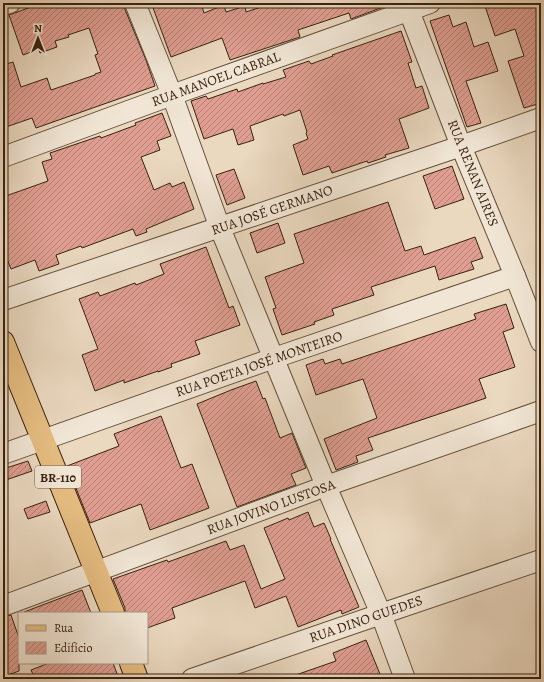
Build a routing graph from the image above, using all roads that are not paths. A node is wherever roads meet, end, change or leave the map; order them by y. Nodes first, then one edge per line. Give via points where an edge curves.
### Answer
1 (10, 3) edge
2 (135, 3) edge
3 (430, 3) edge
4 (3, 5) edge
5 (408, 7) edge
6 (172, 95) junction
7 (541, 118) edge
8 (461, 146) junction
9 (3, 157) edge
10 (220, 228) junction
11 (515, 276) junction
12 (3, 300) edge
13 (3, 342) edge
14 (541, 342) edge
15 (274, 358) junction
16 (541, 411) edge
17 (43, 439) junction
18 (3, 454) edge
19 (326, 486) junction
20 (541, 560) edge
21 (96, 572) junction
22 (3, 606) edge
23 (112, 612) edge
24 (381, 614) junction
25 (131, 664) edge
26 (137, 679) edge
27 (192, 679) edge
28 (404, 679) edge

1 - 4 street
2 - 6 street
3 - 5 street, RUA MANOEL CABRAL
5 - 6 street, RUA MANOEL CABRAL
5 - 8 street, RUA RENAN AIRES
6 - 9 street, RUA MANOEL CABRAL
6 - 10 street
7 - 8 street, RUA JOSÉ GERMANO
8 - 10 street, RUA JOSÉ GERMANO
8 - 11 street, RUA RENAN AIRES
10 - 12 street, RUA JOSÉ GERMANO
10 - 15 street
11 - 14 street, RUA RENAN AIRES
11 - 15 street, RUA POETA JOSÉ MONTEIRO
13 - 17 main road, BR-110
15 - 17 street, RUA POETA JOSÉ MONTEIRO
15 - 19 street
16 - 19 street, RUA JOVINO LUSTOSA
17 - 18 street, RUA POETA JOSÉ MONTEIRO
17 - 21 main road, BR-110
19 - 21 street, RUA JOVINO LUSTOSA
19 - 24 street
20 - 24 street, RUA DINO GUEDES
21 - 22 street, RUA JOVINO LUSTOSA
21 - 23 main road, BR-110
24 - 27 street, RUA DINO GUEDES
24 - 28 street
25 - 26 main road

